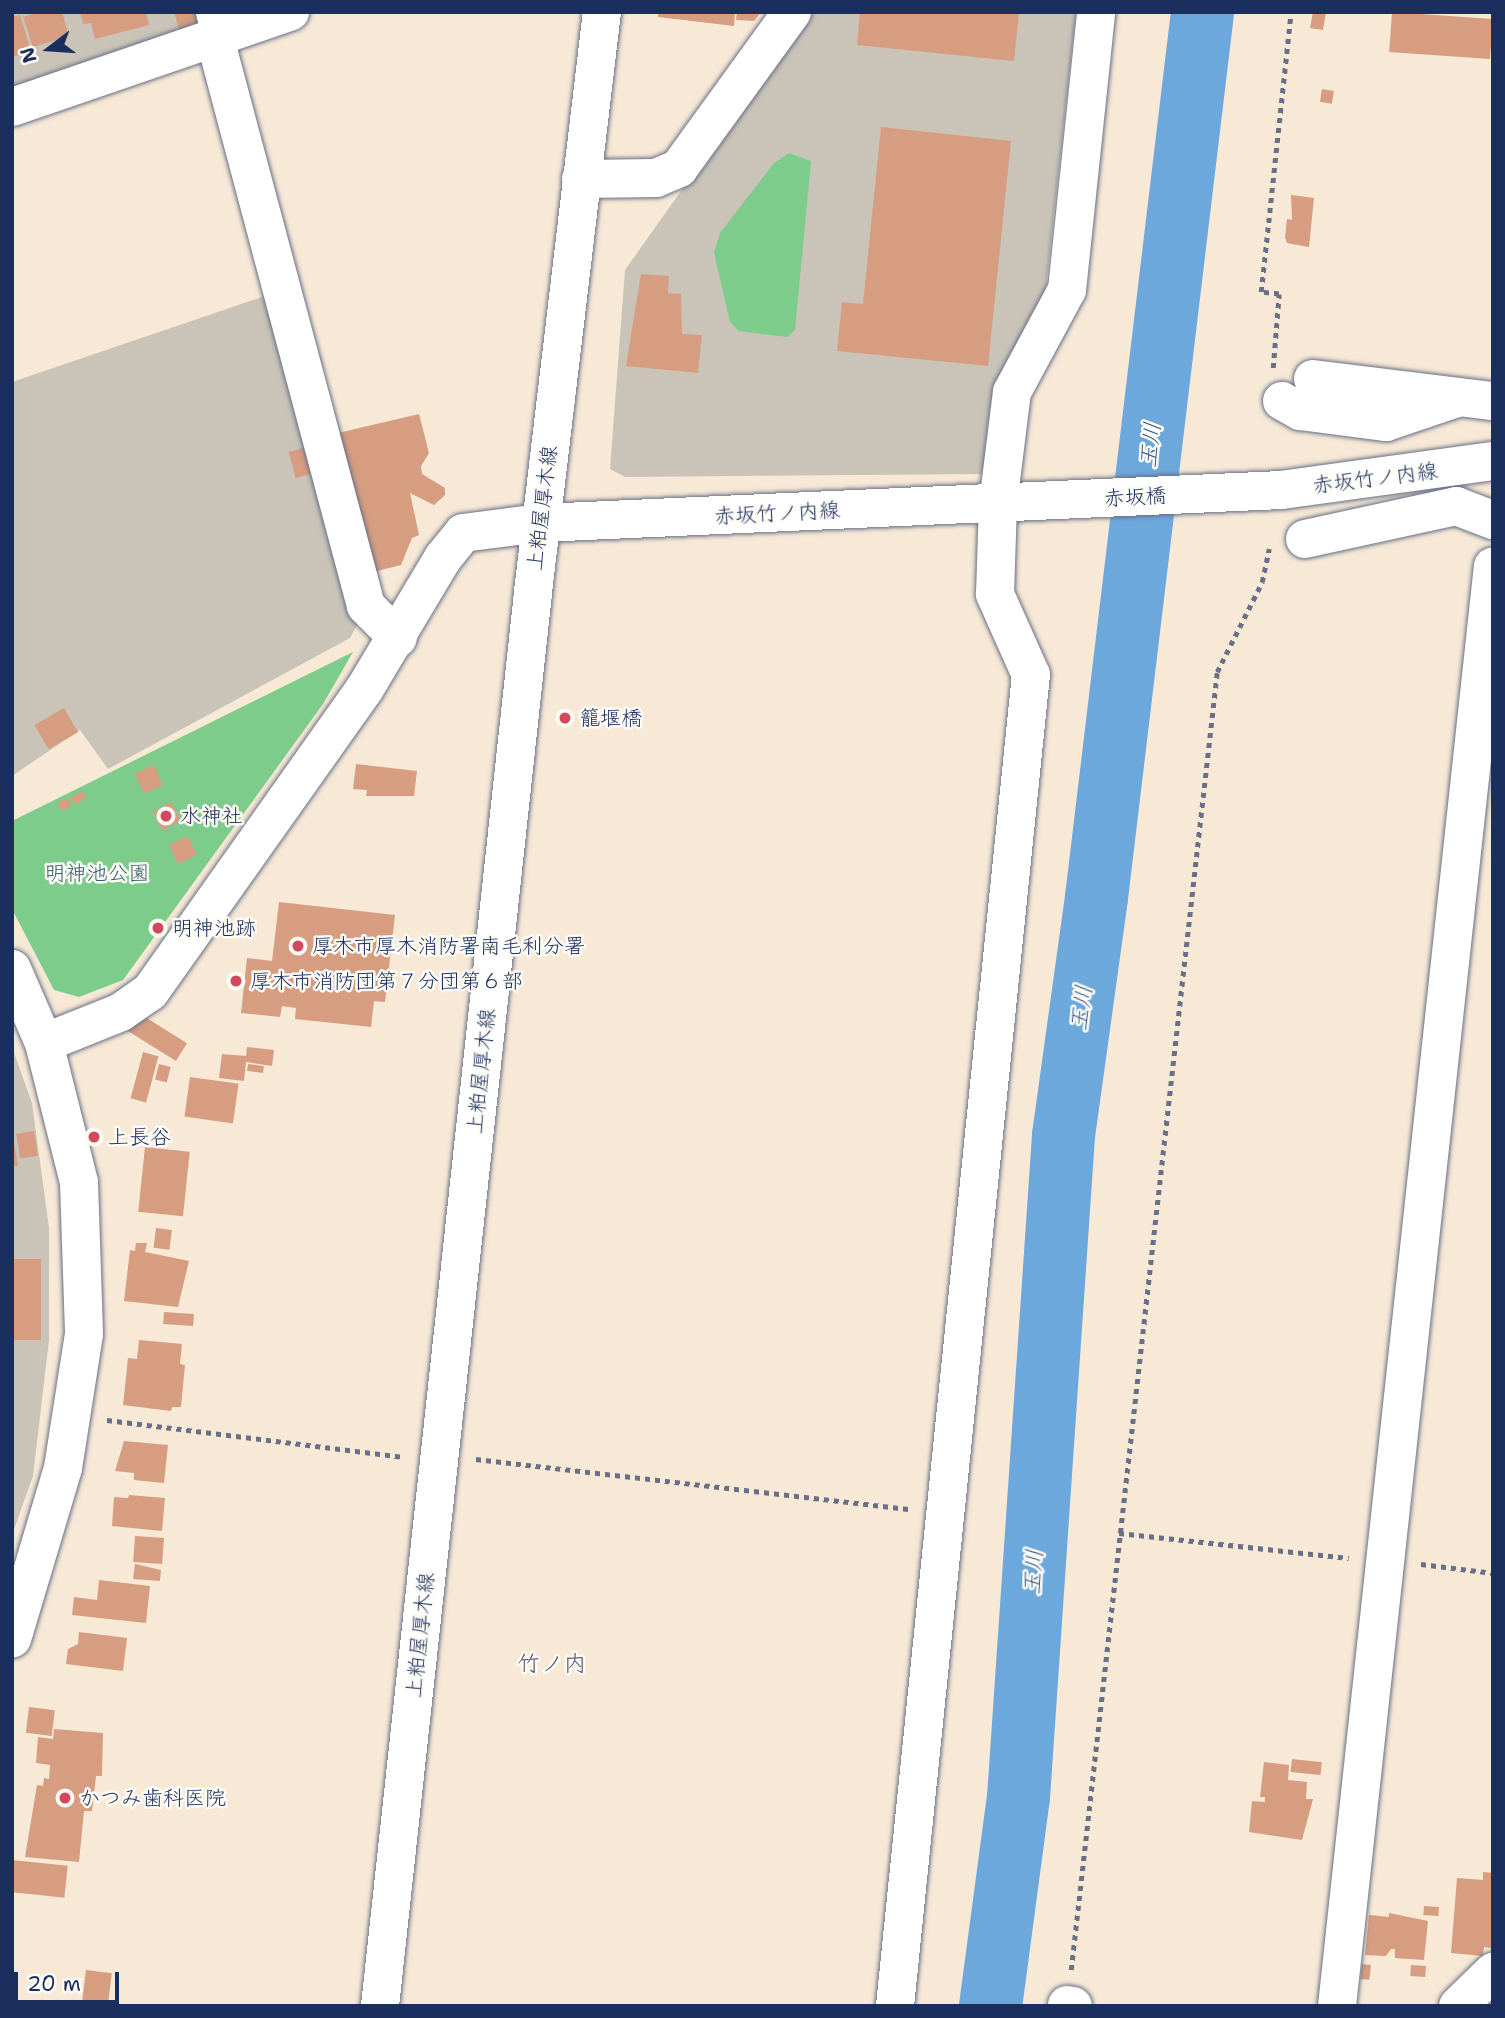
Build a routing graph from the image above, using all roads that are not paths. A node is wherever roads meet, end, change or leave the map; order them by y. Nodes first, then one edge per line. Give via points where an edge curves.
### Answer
1 (290, 12) edge
2 (602, 12) edge
3 (792, 12) edge
4 (1097, 12) edge
5 (218, 24) edge
6 (12, 107) edge
7 (581, 179) junction
8 (1313, 379) dead end
9 (1475, 400) edge
10 (1282, 401) road end
11 (1493, 461) edge
12 (1269, 490) joint
13 (1006, 503) junction
14 (1493, 520) edge
15 (541, 523) junction
16 (1305, 539) dead end
17 (1493, 566) edge
18 (398, 638) junction
19 (12, 969) edge
20 (44, 1043) junction
21 (25, 1553) edge
22 (12, 1639) edge
23 (1493, 1972) edge
24 (1067, 2005) edge
25 (380, 2006) edge
26 (895, 2006) edge
27 (1073, 2006) edge
28 (1337, 2006) edge
29 (1458, 2006) edge

1 - 5 street
2 - 7 street, 上粕屋厚木線
3 - 7 street via 679,168 656,178
4 - 13 street via 1067,290 1012,392
5 - 6 street
5 - 18 street via 218,50 366,606
7 - 15 street, 上粕屋厚木線
8 - 9 street
9 - 10 street via 1387,422 1300,411
11 - 12 street, 赤坂竹ノ内線
12 - 13 street, 赤坂橋
13 - 15 street, 赤坂竹ノ内線
13 - 26 street via 995,594 1031,676
14 - 16 street via 1456,506
15 - 18 street, 赤坂竹ノ内線 via 463,533 443,558
15 - 25 street, 上粕屋厚木線
17 - 28 street
18 - 20 street via 150,992 121,1012
19 - 20 street
20 - 21 street via 79,1182 84,1334 63,1468
21 - 22 street
23 - 29 street
24 - 27 street

